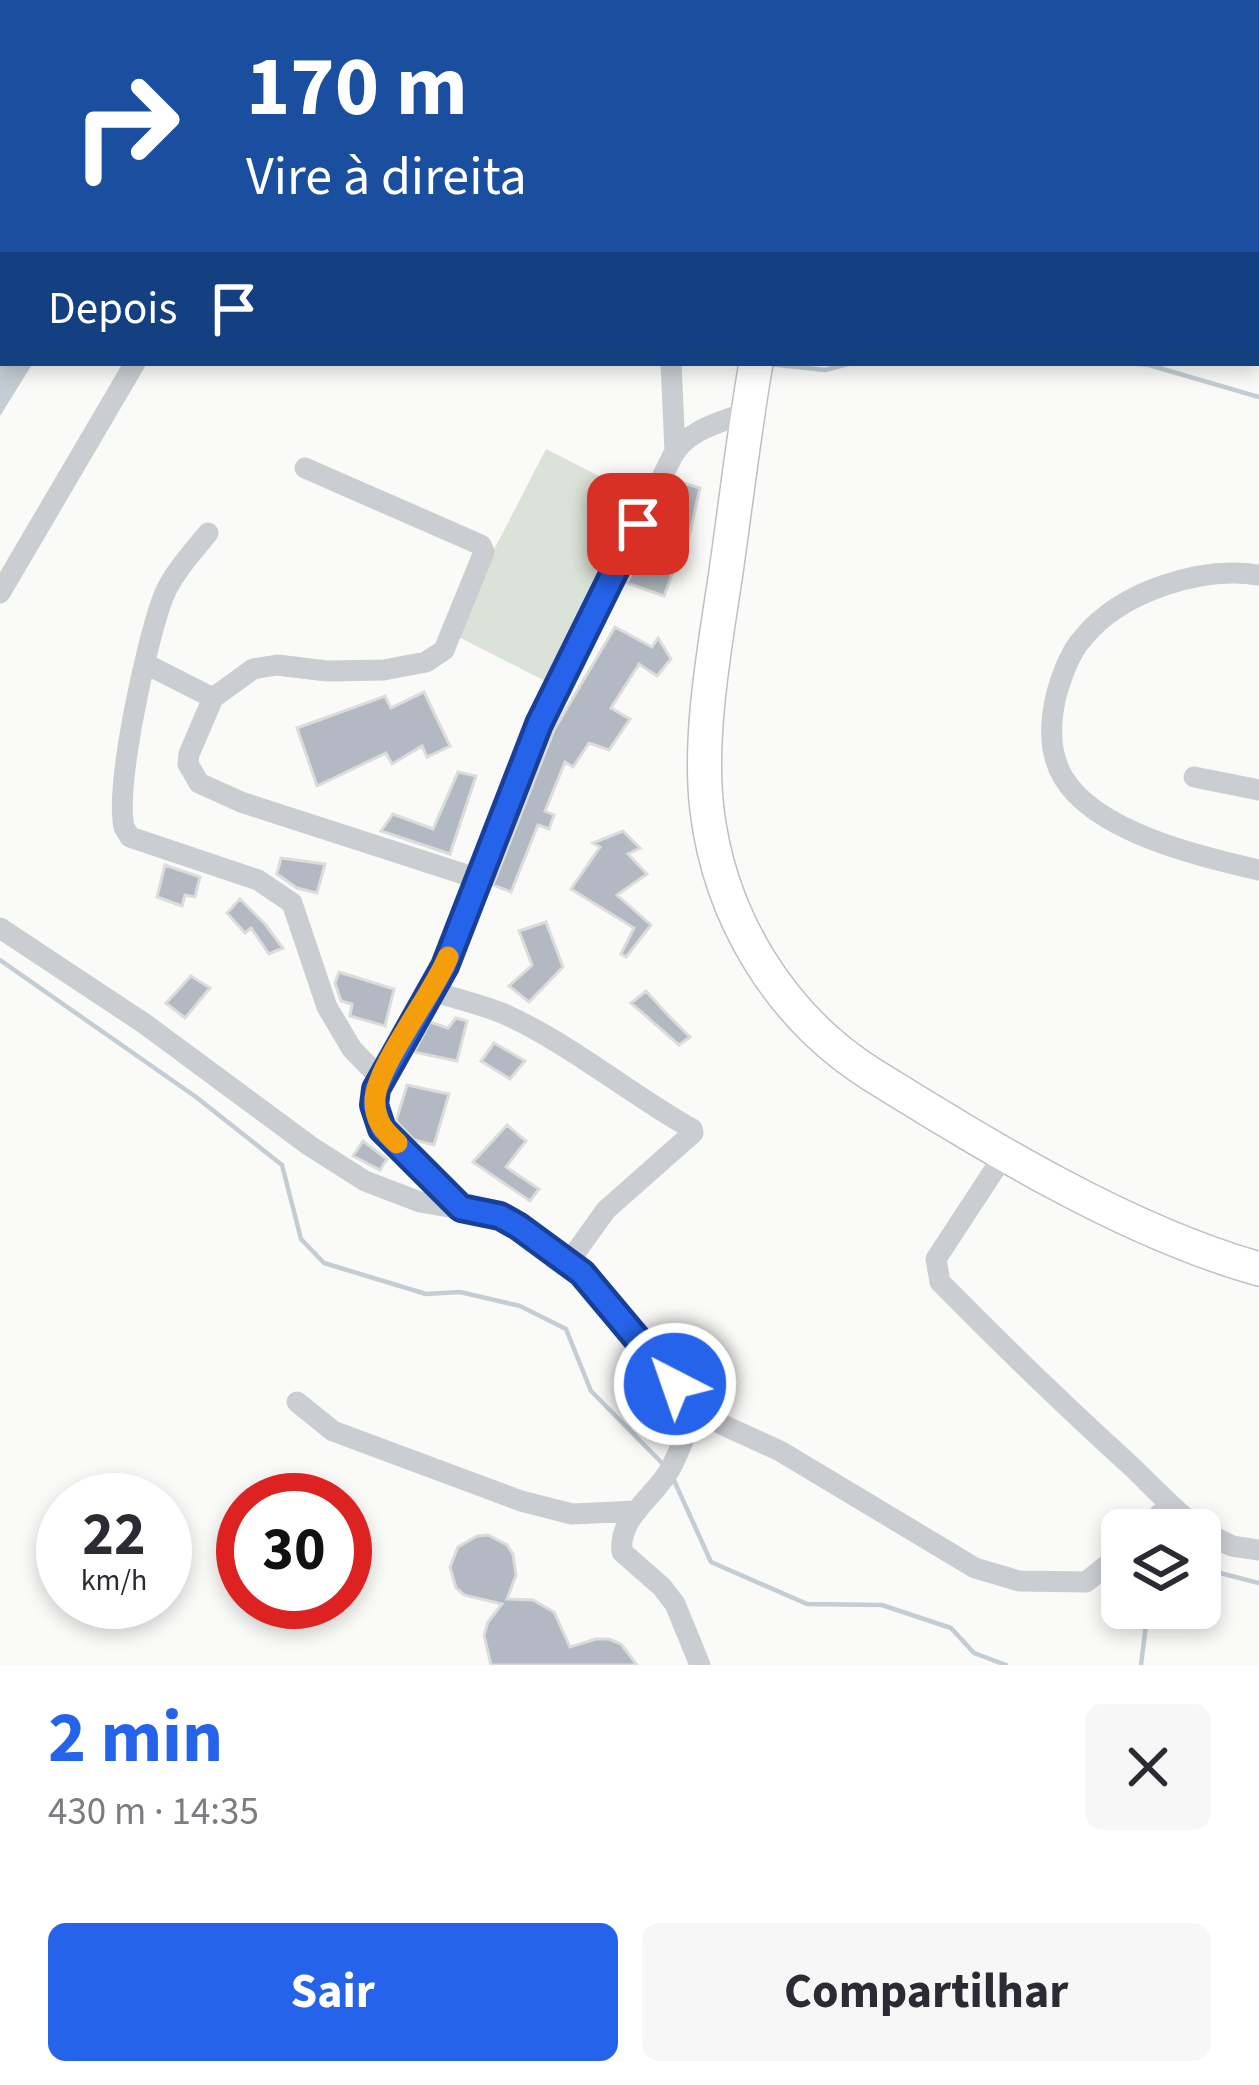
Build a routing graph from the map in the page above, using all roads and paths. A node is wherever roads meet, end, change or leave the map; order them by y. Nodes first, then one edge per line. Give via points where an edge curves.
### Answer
1 (134, 366) edge
2 (671, 366) edge
3 (755, 370) edge
4 (748, 412) junction
5 (675, 451) junction
6 (305, 468) dead end
7 (208, 533) dead end
8 (1259, 574) edge
9 (0, 593) edge
10 (146, 664) junction
11 (213, 698) junction
12 (1194, 777) dead end
13 (1259, 790) edge
14 (1259, 870) edge
15 (479, 879) junction
16 (0, 928) edge
17 (431, 991) junction
18 (381, 1078) junction
19 (1006, 1153) junction
20 (461, 1208) junction
21 (568, 1263) junction
22 (1259, 1269) edge
23 (296, 1402) dead end
24 (697, 1408) junction
25 (1168, 1506) junction
26 (1165, 1509) edge
27 (1172, 1509) edge
28 (637, 1511) junction
29 (1221, 1540) edge
30 (1259, 1550) edge
31 (1101, 1570) edge
32 (700, 1665) edge

1 - 9 street
2 - 5 street
3 - 4 main road
4 - 5 street via 694,433
4 - 19 main road via 705,778 730,902 757,959 832,1049
5 - 15 street via 539,724
6 - 11 street via 484,548 468,592 443,650 426,662 327,671 277,664
7 - 10 street via 164,596
8 - 14 street via 1166,584 1120,607 1082,638 1051,716 1063,777 1084,801 1119,825
10 - 11 street
10 - 18 street via 124,827 130,837 258,880 292,903 327,1007
11 - 15 street via 189,754 199,783
12 - 13 street
15 - 17 street
16 - 20 street via 364,1180
17 - 18 street
17 - 21 street via 500,1012 692,1129 606,1210
18 - 20 street via 374,1105 382,1129
19 - 22 main road via 1125,1218
19 - 25 street via 936,1259 940,1282
20 - 21 street via 500,1216
21 - 24 street
23 - 28 street via 333,1431 521,1501 572,1514
24 - 28 street via 669,1470
24 - 31 street via 975,1568 1019,1581 1086,1582
25 - 26 street
25 - 27 street
28 - 32 street via 624,1529 622,1552 675,1604
29 - 30 street

